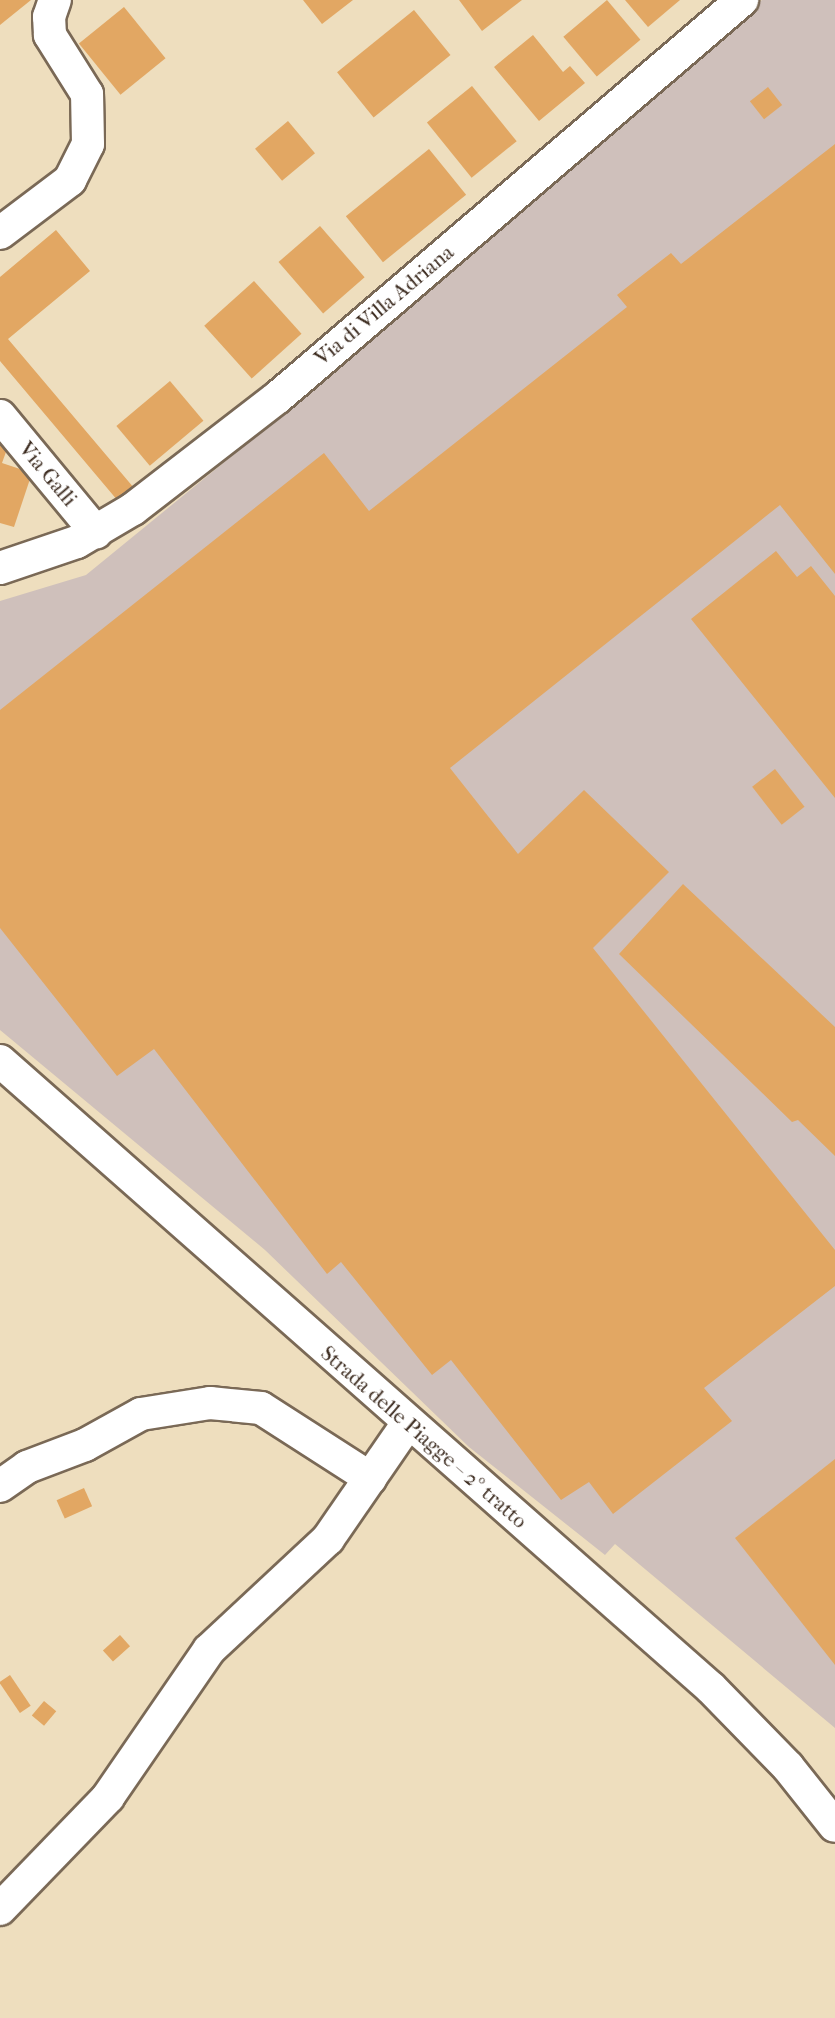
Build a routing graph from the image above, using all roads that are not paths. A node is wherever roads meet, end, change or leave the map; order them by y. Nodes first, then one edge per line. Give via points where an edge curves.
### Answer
1 (55, 0) edge
2 (742, 0) edge
3 (0, 233) edge
4 (0, 416) edge
5 (96, 532) junction
6 (0, 568) edge
7 (0, 1061) edge
8 (408, 1423) junction
9 (370, 1478) junction
10 (0, 1486) edge
11 (835, 1826) edge
12 (0, 1909) edge

1 - 3 street via 50,35 87,94 88,144 71,180
2 - 5 street, Via di Villa Adriana via 278,397 133,509
4 - 5 street, Via Galli
5 - 6 street, Via di Villa Adriana
7 - 8 street, Strada delle Piagge – 2º tratto
8 - 9 street
8 - 11 street, Strada delle Piagge – 2º tratto via 711,1688 788,1767
9 - 10 street via 261,1408 210,1403 141,1414 85,1445 27,1467
9 - 12 street via 328,1539 209,1650 108,1797

